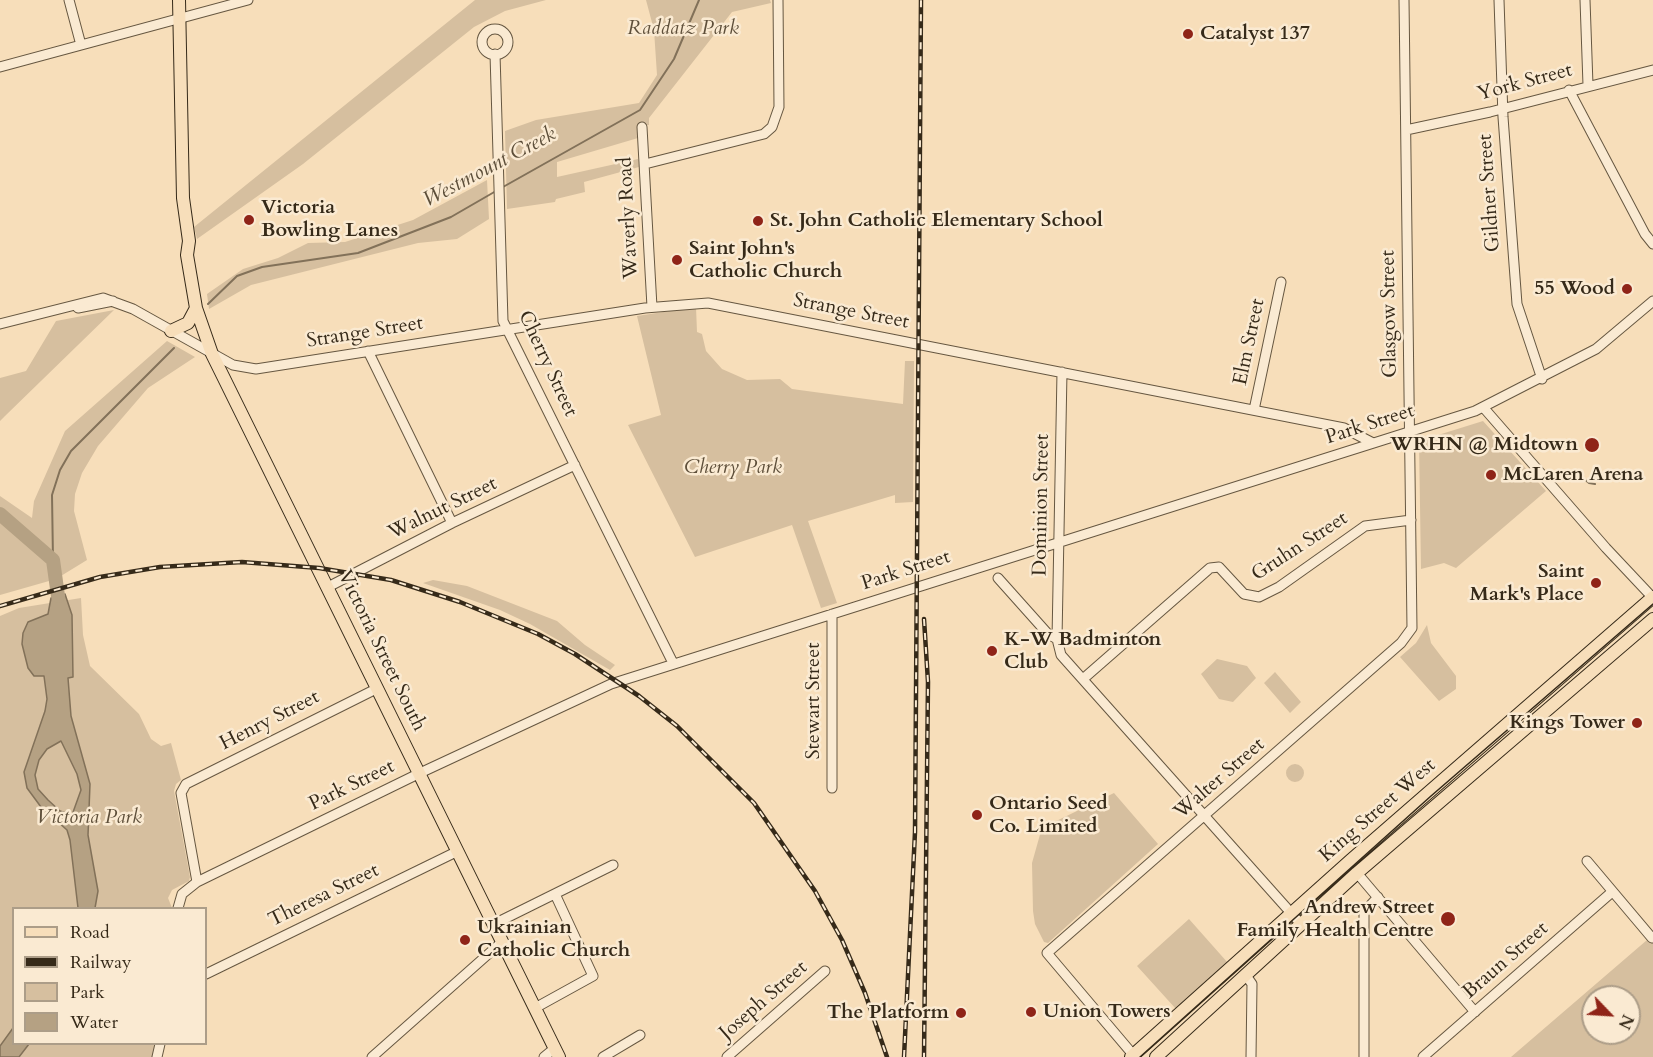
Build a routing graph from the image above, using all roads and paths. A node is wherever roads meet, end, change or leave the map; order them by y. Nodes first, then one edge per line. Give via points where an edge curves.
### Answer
1 (69, 0) edge
2 (179, 0) edge
3 (248, 0) edge
4 (777, 0) edge
5 (1404, 0) edge
6 (1499, 0) edge
7 (1586, 0) edge
8 (180, 17) junction
9 (81, 45) junction
10 (495, 54) dead end
11 (0, 67) edge
12 (1653, 70) edge
13 (1588, 85) junction
14 (1569, 90) junction
15 (1503, 108) junction
16 (642, 127) dead end
17 (1406, 130) junction
18 (645, 164) junction
19 (1653, 244) edge
20 (1281, 282) dead end
21 (1653, 302) edge
22 (652, 307) junction
23 (196, 308) junction
24 (0, 324) edge
25 (507, 330) junction
26 (171, 331) junction
27 (368, 351) junction
28 (212, 354) junction
29 (1062, 372) junction
30 (1542, 379) junction
31 (1483, 407) junction
32 (1254, 410) junction
33 (1409, 431) junction
34 (1373, 443) junction
35 (575, 465) junction
36 (1411, 520) junction
37 (452, 523) junction
38 (1060, 541) junction
39 (998, 578) dead end
40 (328, 587) junction
41 (1653, 597) edge
42 (832, 614) junction
43 (1653, 619) edge
44 (1412, 628) joint
45 (1057, 639) junction
46 (673, 663) junction
47 (1083, 679) junction
48 (376, 689) junction
49 (420, 773) junction
50 (832, 788) dead end
51 (1206, 815) junction
52 (458, 851) junction
53 (1587, 861) dead end
54 (613, 865) dead end
55 (1357, 873) junction
56 (197, 882) junction
57 (1612, 892) junction
58 (555, 894) junction
59 (1378, 897) junction
60 (179, 904) edge
61 (1292, 912) junction
62 (1300, 923) junction
63 (494, 924) junction
64 (1652, 938) edge
65 (503, 941) junction
66 (825, 971) dead end
67 (207, 974) edge
68 (1245, 974) junction
69 (535, 1008) junction
70 (1476, 1012) junction
71 (640, 1035) dead end
72 (557, 1052) edge
73 (1134, 1056) edge
74 (372, 1057) edge
75 (544, 1057) edge
76 (603, 1057) edge
77 (727, 1057) edge
78 (1156, 1057) edge
79 (1251, 1057) edge
80 (1364, 1057) edge
81 (1423, 1057) edge

1 - 9 street
2 - 8 main road, Victoria Street South
3 - 8 street
4 - 18 street via 779,107 772,127 764,134
5 - 17 street, Glasgow Street
6 - 15 street, Gildner Street
7 - 13 street
8 - 9 street
8 - 23 main road, Victoria Street South via 183,198
9 - 11 street
10 - 25 street, Cherry Street via 503,321
12 - 13 street, York Street
13 - 14 street, York Street
14 - 15 street, York Street
14 - 19 street
15 - 17 street, York Street
15 - 30 street, Gildner Street via 1517,304
16 - 18 street, Waverly Road
17 - 33 street, Glasgow Street
18 - 22 street, Waverly Road
20 - 32 street, Elm Street
21 - 30 street, Park Street via 1596,350
22 - 25 street, Strange Street
22 - 29 street, Strange Street via 708,303
23 - 26 main road via 188,323
23 - 28 main road, Victoria Street South
24 - 26 street, Strange Street via 99,299 133,309
25 - 27 street, Strange Street
25 - 35 street, Cherry Street
26 - 28 street, Strange Street
27 - 28 street, Strange Street via 256,369 233,365
27 - 37 street
28 - 40 main road, Victoria Street South
29 - 32 street, Strange Street
29 - 38 street, Dominion Street
30 - 31 street, Park Street
31 - 33 street, Park Street
31 - 41 street
32 - 34 street, Strange Street via 1344,428
33 - 34 street, Park Street
33 - 36 street, Glasgow Street
34 - 38 street, Park Street
35 - 37 street, Walnut Street
35 - 46 street, Cherry Street
36 - 44 street, Glasgow Street
36 - 47 street, Gruhn Street via 1365,526 1259,597 1244,594 1219,567 1210,568
37 - 40 street, Walnut Street
38 - 42 street, Park Street
38 - 45 street, Dominion Street
39 - 45 street
40 - 48 main road, Victoria Street South
41 - 61 main road, King Street West
42 - 46 street, Park Street
42 - 50 street, Stewart Street
43 - 55 main road, King Street West
44 - 51 street, Walter Street via 1401,643
45 - 47 street via 1061,655
46 - 49 street, Park Street via 611,684
47 - 51 street
48 - 49 main road, Victoria Street South
48 - 56 street, Henry Street via 182,788
49 - 52 main road, Victoria Street South
49 - 56 street, Park Street
51 - 61 street
51 - 73 street, Walter Street via 1047,953
52 - 63 main road, Victoria Street South
52 - 67 street, Theresa Street
53 - 57 street
54 - 58 street
55 - 59 street
55 - 62 main road, King Street West
56 - 60 street, Park Street via 187,888
57 - 64 street
57 - 70 street, Braun Street
58 - 63 street
58 - 69 street via 593,976
59 - 70 street
59 - 80 street via 1364,912
61 - 62 street
61 - 73 main road, King Street West
62 - 68 main road, King Street West
63 - 65 main road, Victoria Street South
65 - 69 main road, Victoria Street South
65 - 74 street
66 - 77 street, Joseph Street
68 - 78 main road, King Street West
68 - 79 street via 1252,984
69 - 72 main road, Victoria Street South
70 - 81 street, Braun Street
71 - 76 street
72 - 75 street

